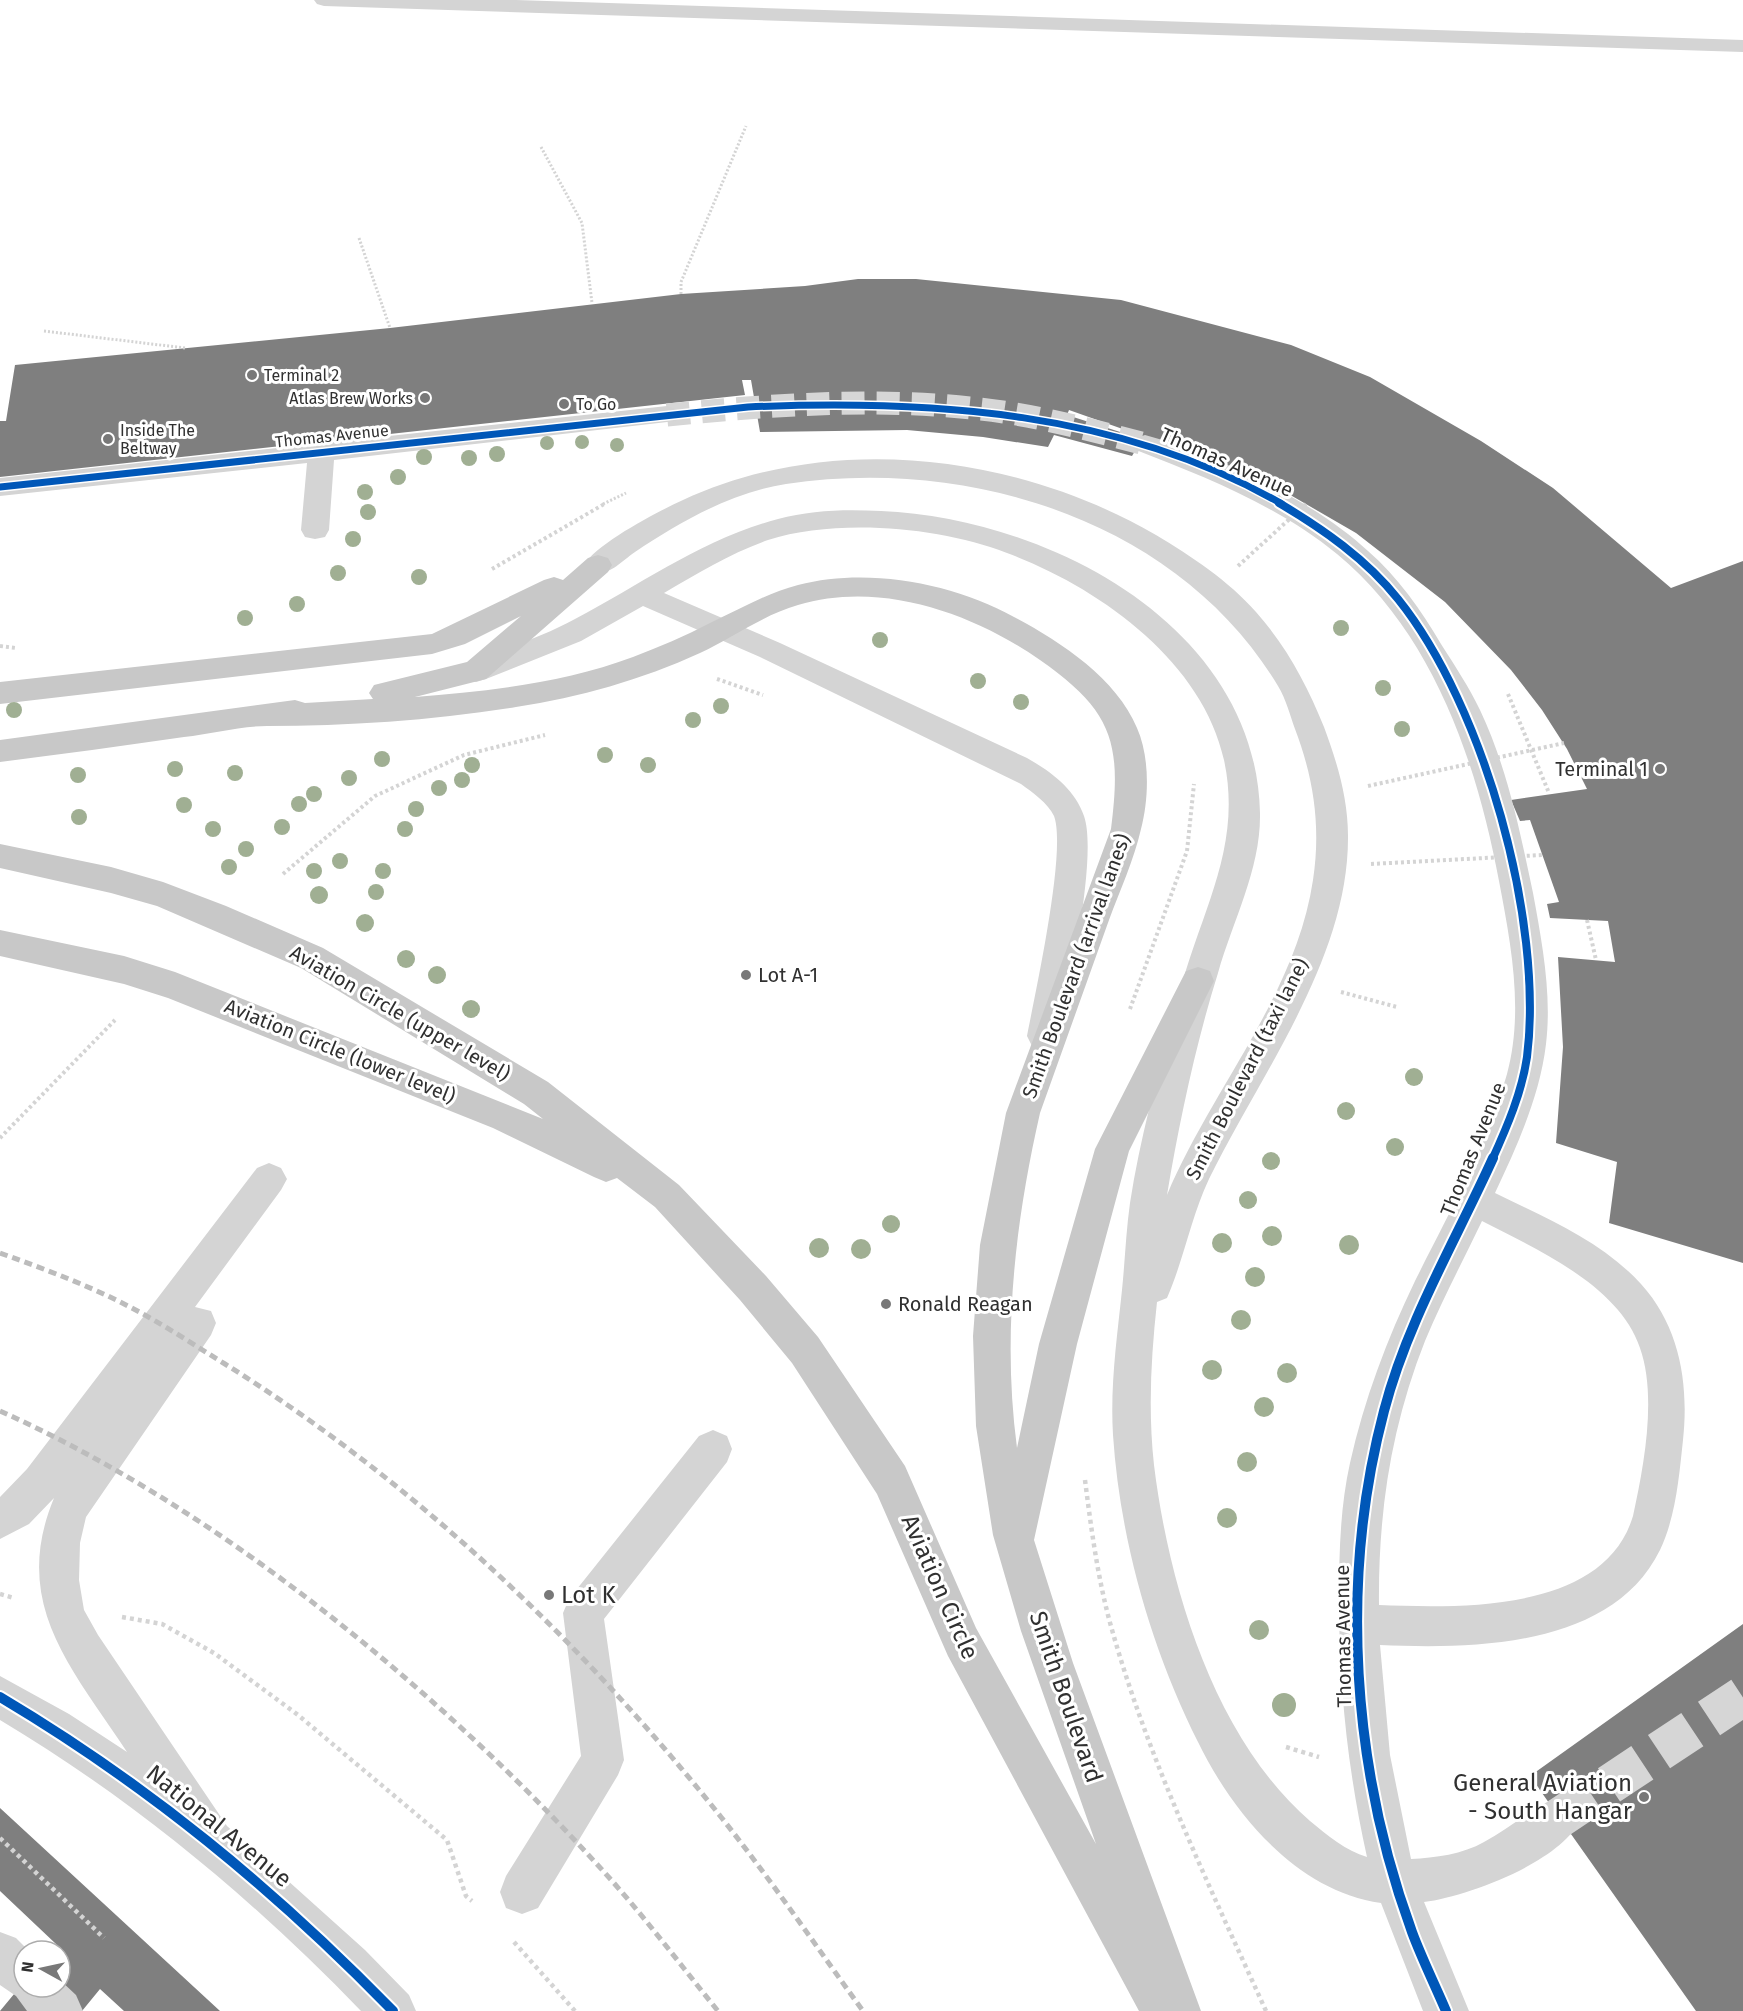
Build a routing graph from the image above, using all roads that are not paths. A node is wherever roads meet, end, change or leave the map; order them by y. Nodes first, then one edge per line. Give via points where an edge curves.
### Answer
1 (324, 0) edge
2 (1743, 46) edge
3 (668, 415) tunnel mouth
4 (1145, 444) tunnel mouth
5 (321, 452) junction
6 (0, 487) edge
7 (315, 530) dead end
8 (598, 565) junction
9 (639, 593) junction
10 (722, 629) junction
11 (476, 671) junction
12 (0, 693) edge
13 (274, 716) junction
14 (0, 750) edge
15 (0, 856) edge
16 (0, 943) edge
17 (1198, 981) junction
18 (1039, 1070) junction
19 (269, 1179) dead end
20 (667, 1196) junction
21 (1475, 1200) junction
22 (198, 1323) dead end
23 (1134, 1348) junction
24 (713, 1449) dead end
25 (0, 1519) edge
26 (1016, 1541) junction
27 (1358, 1624) junction
28 (0, 1697) edge
29 (1559, 1818) tunnel mouth
30 (211, 1841) junction
31 (1395, 1881) junction
32 (522, 1892) dead end
33 (0, 1954) edge
34 (12, 1966) edge
35 (48, 1999) edge
36 (60, 2011) edge
37 (393, 2011) edge
38 (1164, 2011) edge
39 (1178, 2011) edge
40 (1446, 2011) edge

1 - 2 street
3 - 5 street, Thomas Avenue
4 - 21 street, Thomas Avenue via 1212,470 1288,507 1347,548 1396,597 1464,709 1500,811 1525,934 1530,997 1526,1064 1516,1100
5 - 6 street, Thomas Avenue
5 - 7 street
8 - 11 main road
8 - 12 main road via 455,637 432,644
8 - 23 street, Smith Boulevard (taxi lane) via 675,515 758,482 842,469 936,471 993,480 1050,496 1146,539 1230,604 1275,657 1307,710 1329,790 1333,840 1326,888 1318,921 1295,977 1185,1193
9 - 10 street
9 - 11 street via 557,641
9 - 17 street via 712,553 761,533 812,522 866,519 917,521 992,536 1037,553 1103,589 1151,626 1195,669 1222,709 1237,753 1244,798 1242,845
10 - 13 main road, Smith Boulevard (arrival lanes) via 659,661 593,681 532,693 442,706
10 - 18 street via 1016,766 1037,778 1061,804 1070,817 1072,849
10 - 18 main road, Smith Boulevard (arrival lanes) via 771,605 811,592 866,589 919,595 972,610 1026,635 1074,670 1112,711 1124,730 1129,749 1126,829
11 - 13 main road
13 - 14 main road
15 - 20 main road, Aviation Circle (upper level) via 164,895 312,958 536,1093
16 - 20 main road, Aviation Circle (lower level) via 124,970 224,1004 505,1117
17 - 23 street via 1148,1201
17 - 26 main road via 1112,1149 1063,1322
18 - 26 main road, Smith Boulevard (arrival lanes) via 1012,1156 995,1270 994,1403 1000,1470
19 - 25 street via 41,1483 15,1510
20 - 38 main road, Aviation Circle via 805,1350 891,1480 962,1642
21 - 27 street, Thomas Avenue via 1413,1326 1380,1421 1361,1521
21 - 27 street via 1585,1260 1628,1296 1642,1315 1664,1364 1668,1385 1653,1514 1645,1538 1621,1575 1600,1591 1565,1606 1489,1625
22 - 30 street via 70,1506 61,1534 58,1577 63,1608 89,1657
23 - 31 street via 1131,1399 1144,1518 1172,1627 1212,1728 1237,1769 1295,1837 1353,1875
24 - 32 street via 583,1613 603,1760
26 - 39 main road, Smith Boulevard via 1038,1621
27 - 31 street, Thomas Avenue via 1364,1733
28 - 30 street, National Avenue via 143,1788
29 - 31 street via 1483,1866
30 - 37 street, National Avenue via 269,1890
31 - 40 street, Thomas Avenue via 1413,1936
33 - 34 street
35 - 36 street

